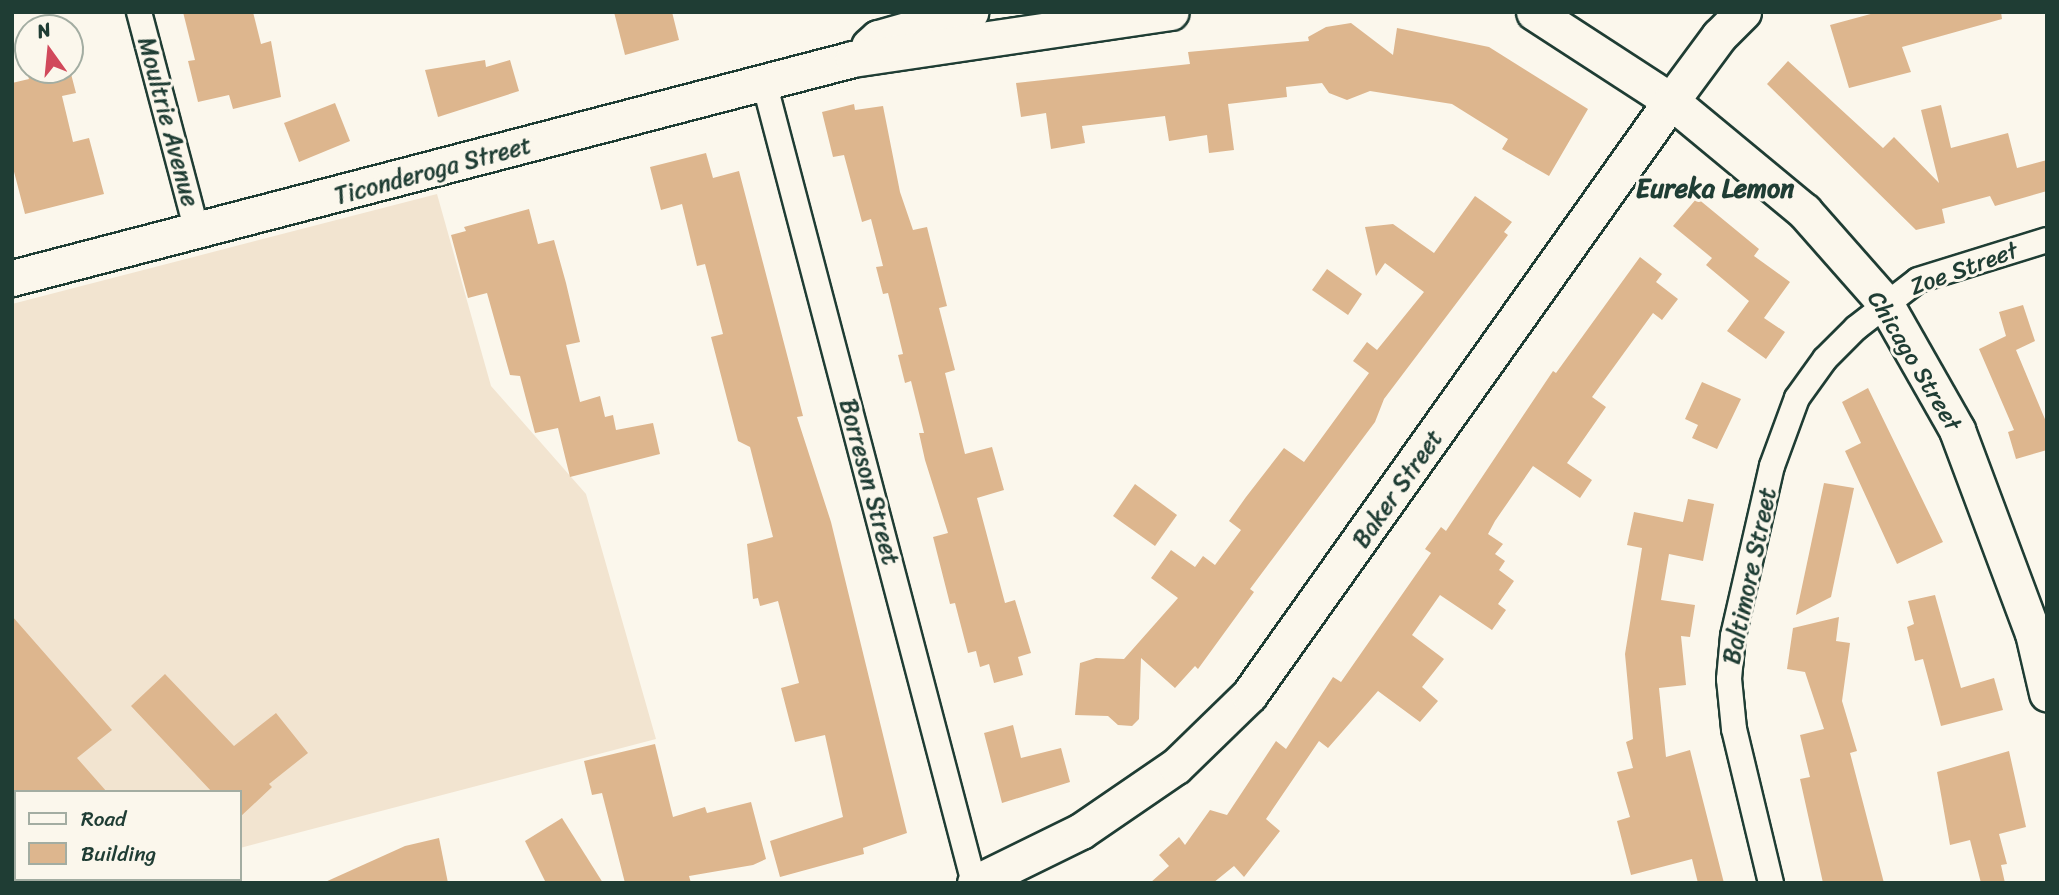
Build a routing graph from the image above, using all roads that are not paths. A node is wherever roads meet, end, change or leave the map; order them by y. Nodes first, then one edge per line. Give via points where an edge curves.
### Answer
1 (139, 12) edge
2 (970, 12) edge
3 (1171, 12) edge
4 (1534, 12) edge
5 (1743, 12) edge
6 (853, 60) junction
7 (764, 82) junction
8 (1671, 101) junction
9 (197, 232) junction
10 (2047, 240) edge
11 (12, 278) edge
12 (1885, 303) junction
13 (2047, 693) edge
14 (974, 883) edge
15 (1771, 883) edge

1 - 9 street, Moultrie Avenue
2 - 6 street, Ticonderoga Street via 878,38
3 - 6 street, Ticonderoga Street
4 - 8 street
5 - 8 street, Baker Street via 1719,36
6 - 7 street, Ticonderoga Street
7 - 9 street, Ticonderoga Street
7 - 14 street, Borreson Street
8 - 12 street, Chicago Street via 1804,211
8 - 14 street, Baker Street via 1249,695 1176,766 1113,810 1081,831
9 - 11 street, Ticonderoga Street
10 - 12 street, Zoe Street via 1918,280
12 - 13 street, Chicago Street via 1957,430 2033,633
12 - 15 street, Baltimore Street via 1825,359 1797,398 1772,466 1733,636 1729,679 1734,729

